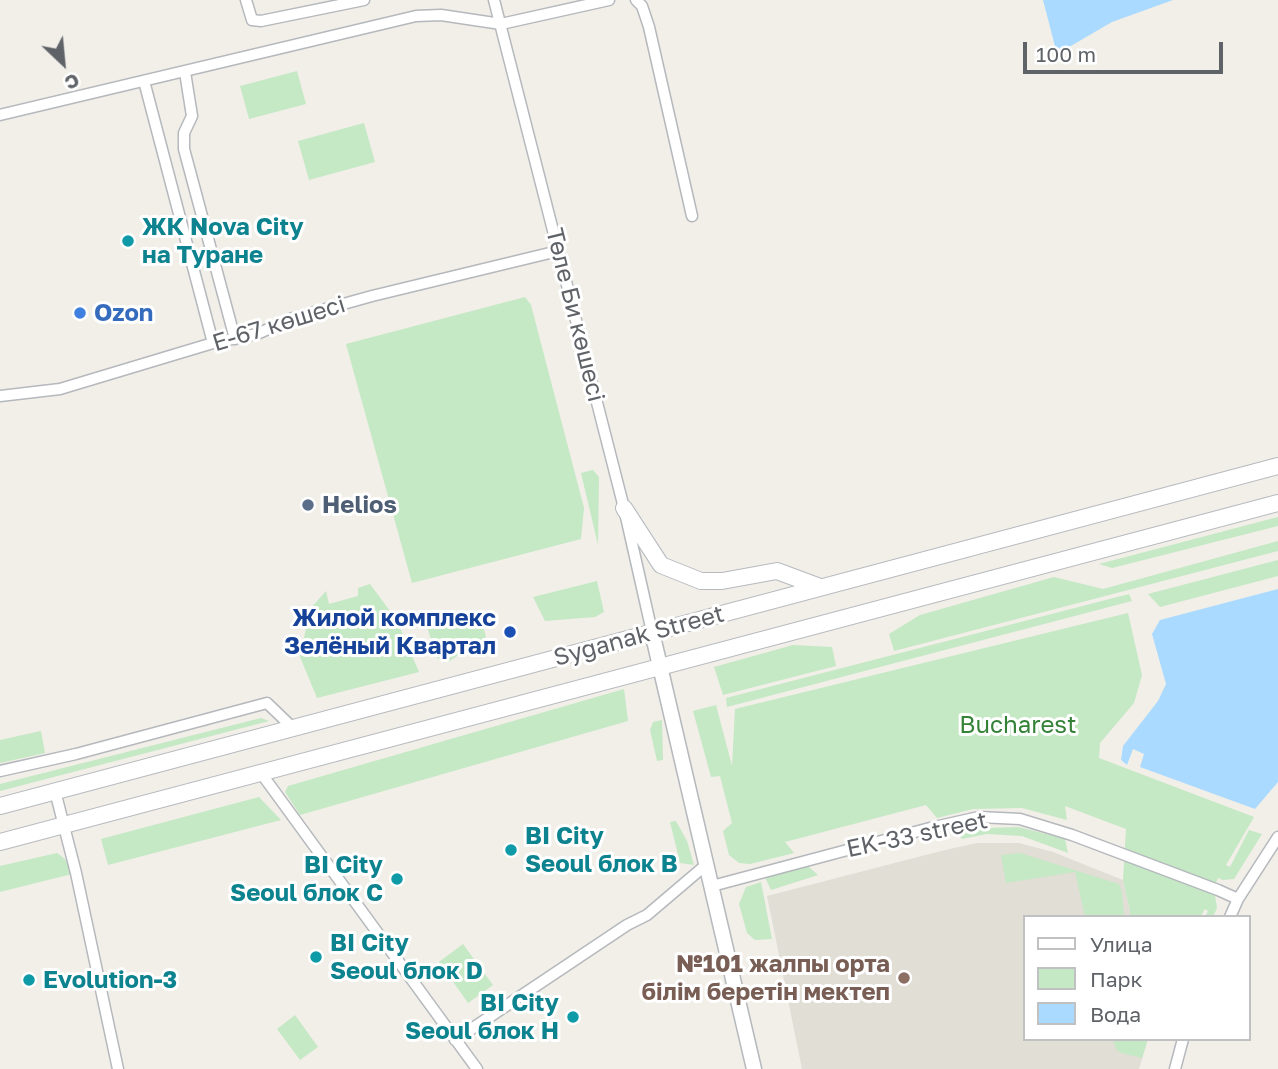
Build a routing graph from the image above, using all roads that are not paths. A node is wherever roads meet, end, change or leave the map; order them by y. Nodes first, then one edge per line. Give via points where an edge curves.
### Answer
1 (246, 0) edge
2 (364, 0) edge
3 (494, 0) edge
4 (609, 0) edge
5 (636, 0) edge
6 (500, 24) junction
7 (185, 72) junction
8 (144, 81) junction
9 (0, 115) edge
10 (692, 216) dead end
11 (558, 251) junction
12 (235, 339) junction
13 (213, 343) junction
14 (0, 396) edge
15 (1278, 466) edge
16 (1278, 503) edge
17 (624, 508) junction
18 (820, 587) junction
19 (652, 632) junction
20 (661, 667) junction
21 (293, 728) junction
22 (0, 771) edge
23 (261, 773) junction
24 (55, 791) junction
25 (0, 806) edge
26 (64, 825) junction
27 (1278, 837) edge
28 (0, 842) edge
29 (707, 864) junction
30 (712, 886) junction
31 (1238, 899) junction
32 (1231, 915) edge
33 (455, 1040) junction
34 (1182, 1041) edge
35 (118, 1069) edge
36 (477, 1069) edge
37 (754, 1069) edge
38 (1175, 1069) edge

1 - 2 street via 252,20 261,21
3 - 6 street, Төле Би көшесі
4 - 6 street
5 - 10 street via 649,27
6 - 7 street via 416,16
6 - 11 street, Төле Би көшесі
7 - 8 street
7 - 12 street via 192,116 184,133 184,149
8 - 9 street
8 - 13 street
11 - 12 street, Е-67 көшесі via 372,296
11 - 17 street, Төле Би көшесі
12 - 13 street, Е-67 көшесі
13 - 14 street, Е-67 көшесі via 60,389
15 - 18 main road, Syganak Street
16 - 20 main road, Syganak Street
17 - 18 main road via 661,565 701,580 777,571
17 - 19 street, Төле Би көшесі
18 - 19 main road, Syganak Street
19 - 20 street
19 - 21 main road, Syganak Street
20 - 23 main road, Syganak Street
20 - 29 street
21 - 22 street via 267,703
21 - 24 main road, Syganak Street
23 - 26 main road, Syganak Street
23 - 33 street
24 - 25 main road, Syganak Street
24 - 26 street
26 - 28 main road, Syganak Street
26 - 35 street
27 - 31 street
29 - 30 street
29 - 33 street via 647,915
30 - 31 street, EK-33 street via 979,817 1020,819 1072,835
30 - 37 street
31 - 32 street
33 - 36 street
34 - 38 street

